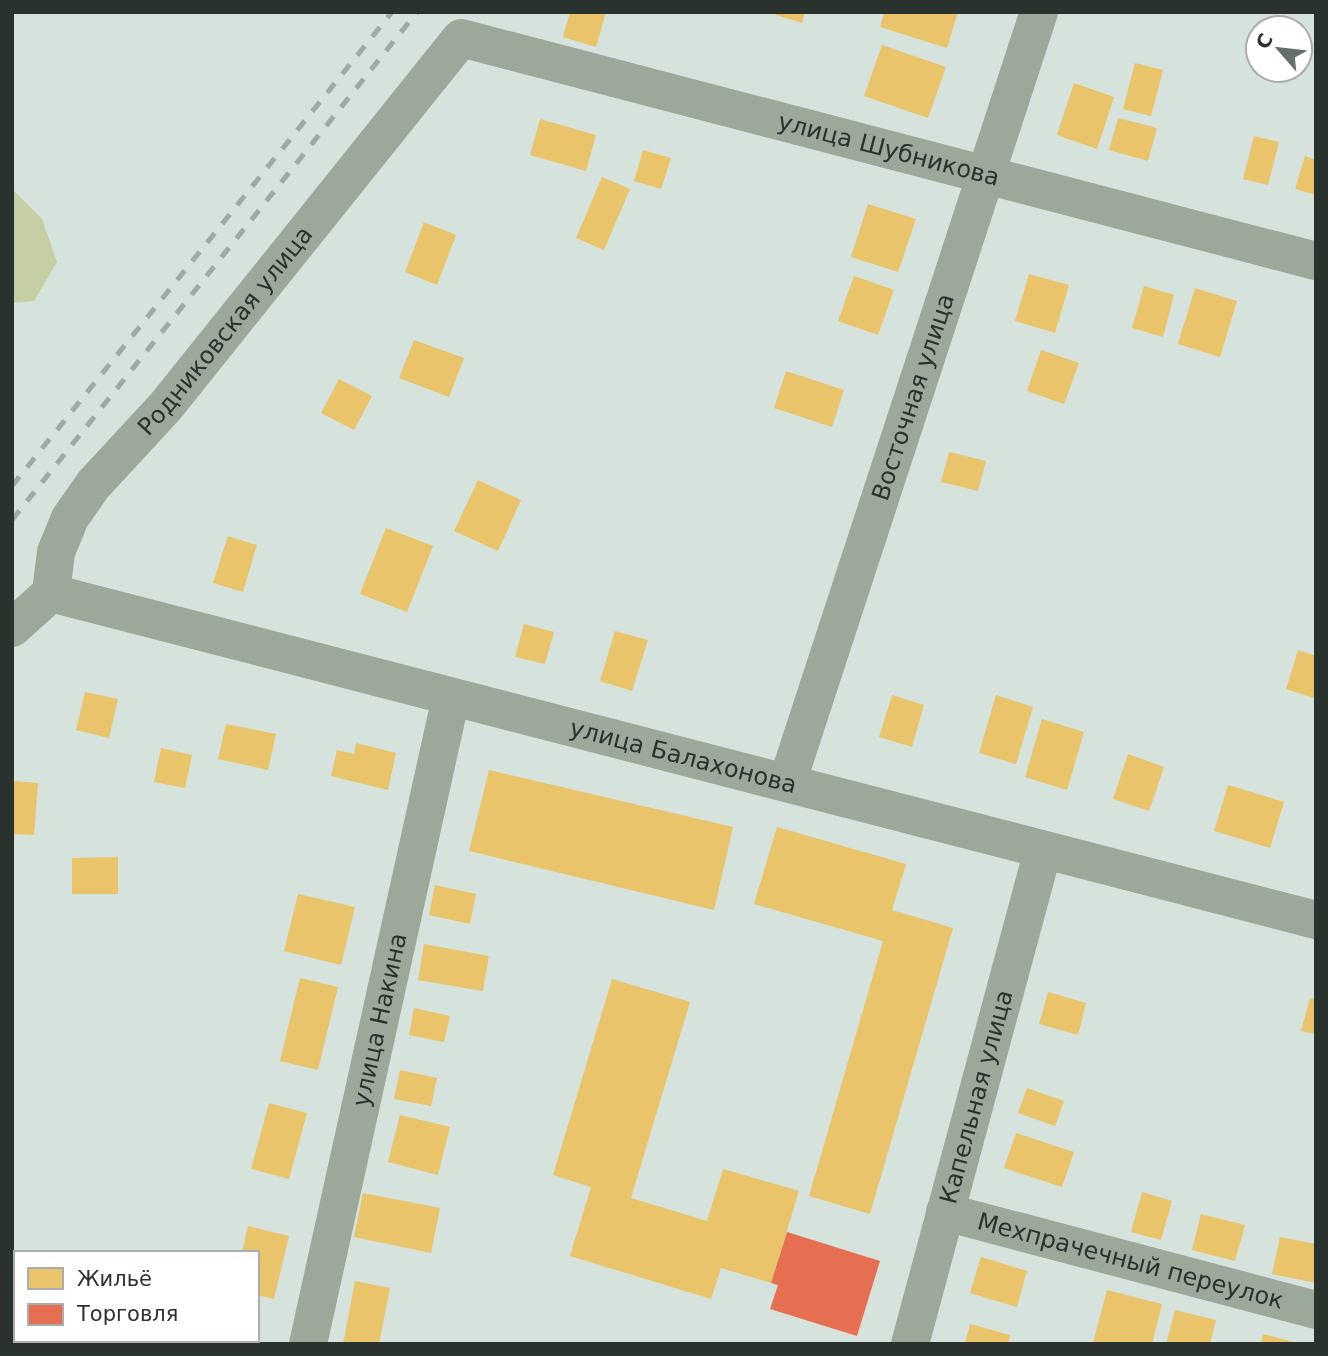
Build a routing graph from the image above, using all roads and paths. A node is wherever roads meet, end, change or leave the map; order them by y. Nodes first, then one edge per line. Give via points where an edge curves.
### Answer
1 (1039, 12) edge
2 (461, 38) joint
3 (986, 174) junction
4 (1316, 261) edge
5 (51, 593) junction
6 (12, 628) edge
7 (451, 696) junction
8 (787, 783) junction
9 (1043, 850) junction
10 (1314, 916) edge
11 (945, 1212) junction
12 (1316, 1310) edge
13 (308, 1344) edge
14 (910, 1344) edge

1 - 3 street, Восточная улица
2 - 3 street, улица Шубникова
2 - 5 street, Родниковская улица via 166,406 93,485 70,518 56,552
3 - 4 street, улица Шубникова
3 - 8 street, Восточная улица
5 - 6 street
5 - 7 street, улица Балахонова
7 - 8 street, улица Балахонова
7 - 13 street, улица Накина
8 - 9 street, улица Балахонова
9 - 10 street, улица Балахонова
9 - 11 street, Капельная улица
11 - 12 street, Мехпрачечный переулок
11 - 14 street, Капельная улица

